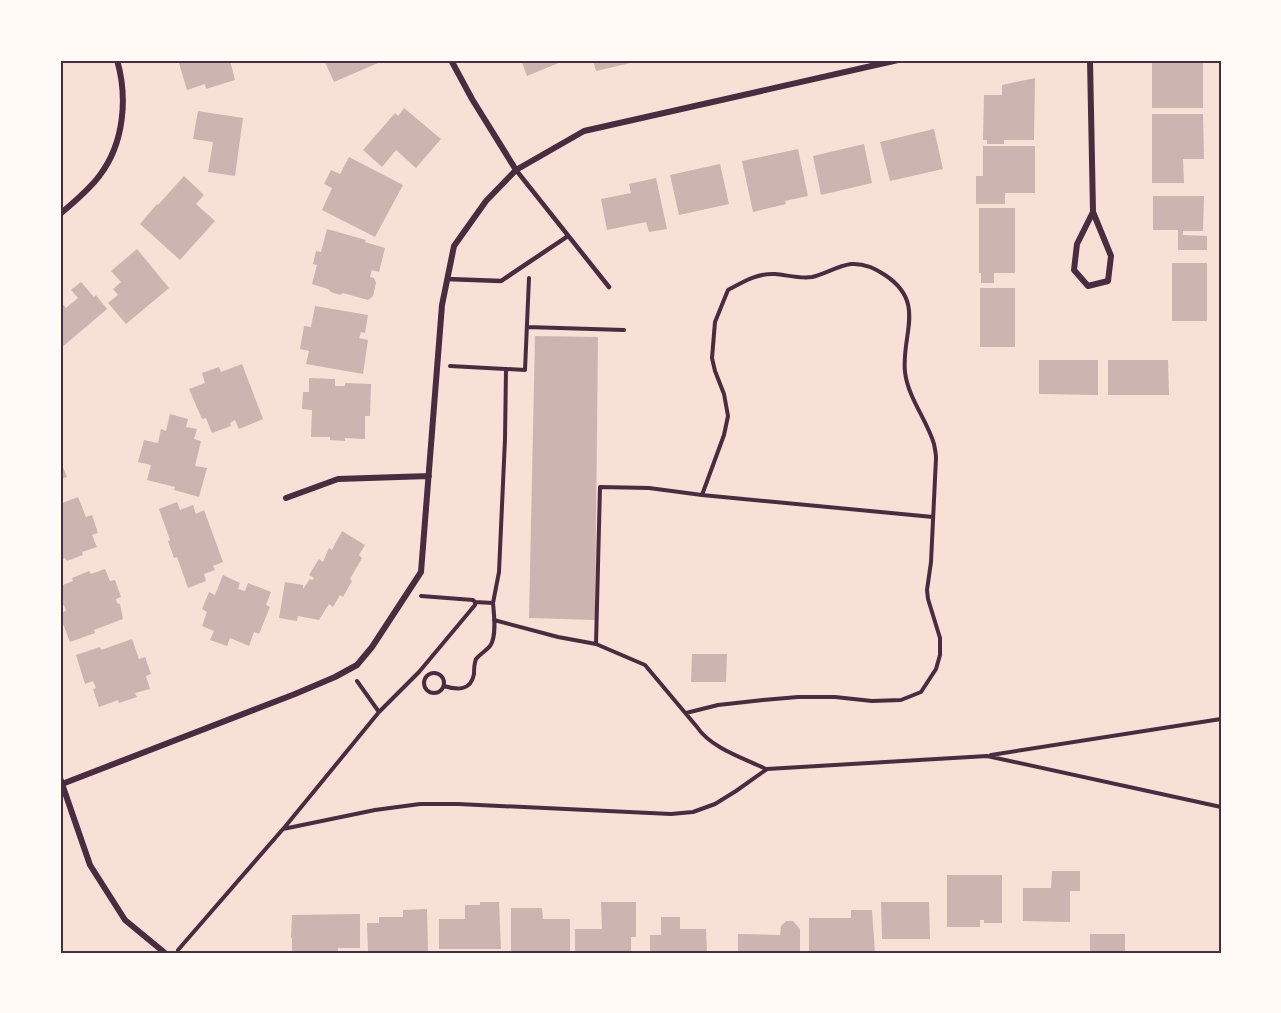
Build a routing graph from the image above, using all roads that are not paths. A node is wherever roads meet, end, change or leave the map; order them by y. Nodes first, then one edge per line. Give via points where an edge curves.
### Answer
1 (117, 60) edge
2 (451, 60) edge
3 (898, 60) edge
4 (1090, 60) edge
5 (516, 170) junction
6 (1093, 212) junction
7 (60, 214) edge
8 (568, 236) junction
9 (447, 279) junction
10 (609, 287) dead end
11 (429, 476) junction
12 (286, 498) dead end
13 (61, 781) edge
14 (165, 953) edge

1 - 7 street via 123,96 122,124 114,150 100,175
2 - 5 street
3 - 5 street via 584,131
4 - 6 street
5 - 8 lane
5 - 9 street via 486,201 454,246
6 - 6 street via 1077,244 1074,270 1088,286 1108,281 1111,256
8 - 9 lane via 501,281
8 - 10 lane
9 - 11 street
11 - 12 street via 338,479
11 - 13 street via 418,579 361,661 350,670 295,694
13 - 14 street via 90,866 126,920

